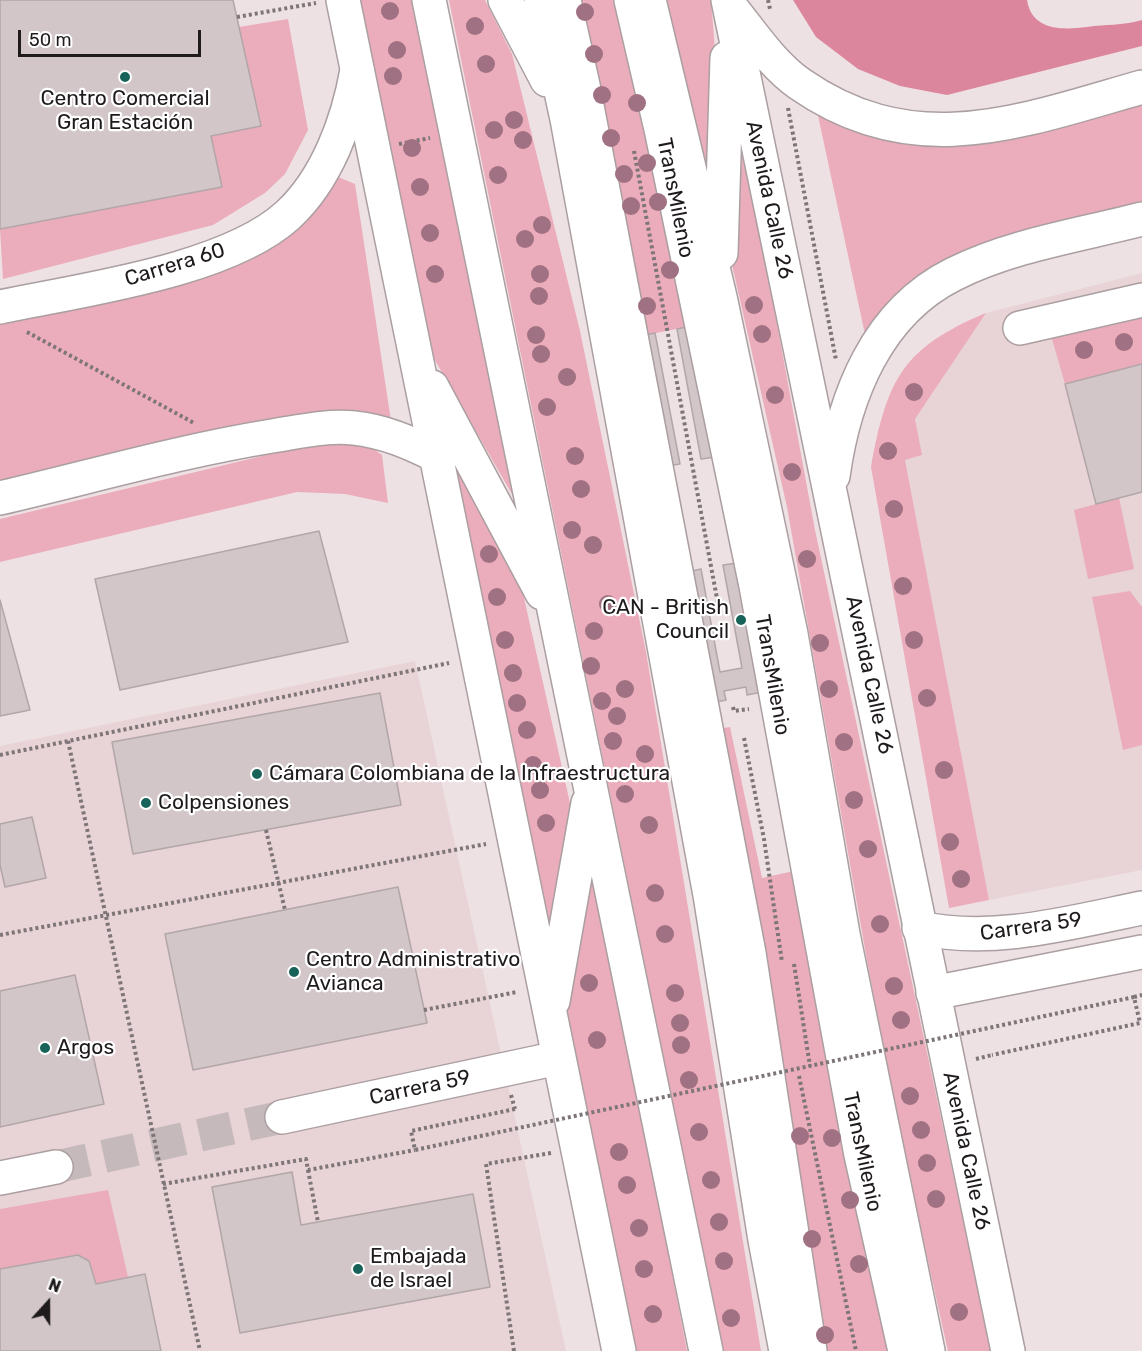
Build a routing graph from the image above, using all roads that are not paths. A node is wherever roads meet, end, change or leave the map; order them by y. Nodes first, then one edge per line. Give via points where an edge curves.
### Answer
1 (429, 0) edge
2 (505, 0) edge
3 (541, 0) edge
4 (564, 0) edge
5 (631, 0) edge
6 (649, 0) edge
7 (334, 1) edge
8 (728, 2) edge
9 (357, 70) junction
10 (1142, 87) edge
11 (567, 119) junction
12 (1142, 219) edge
13 (720, 297) junction
14 (1142, 300) edge
15 (10, 318) edge
16 (1020, 328) dead end
17 (415, 357) junction
18 (435, 455) junction
19 (830, 496) junction
20 (0, 498) edge
21 (560, 627) junction
22 (591, 787) junction
23 (1142, 908) edge
24 (919, 928) junction
25 (1142, 952) edge
26 (933, 993) junction
27 (550, 1018) junction
28 (558, 1058) junction
29 (282, 1117) tunnel mouth
30 (56, 1167) tunnel mouth
31 (0, 1178) edge
32 (619, 1351) edge
33 (706, 1351) edge
34 (786, 1351) edge
35 (810, 1351) edge
36 (905, 1351) edge
37 (928, 1351) edge
38 (1008, 1351) edge

1 - 21 main road
2 - 11 main road
3 - 11 main road
4 - 35 main road via 749,953
5 - 36 main road, TransMilenio via 662,129 756,586 859,1144
6 - 13 main road
7 - 9 main road
8 - 10 main road via 799,84 837,106 876,121 957,131 1011,124
8 - 13 main road
8 - 19 main road, Avenida Calle 26
9 - 15 main road, Carrera 60 via 353,93 327,164 287,217 247,242 190,265
9 - 17 main road
11 - 34 main road via 710,895
12 - 19 main road via 1011,252 963,270 921,294 872,351 852,393 837,442
13 - 37 main road via 791,634 843,934
14 - 16 main road
17 - 18 main road
17 - 21 main road
18 - 20 main road via 409,442 352,427 324,428 232,443
18 - 27 main road
19 - 24 main road, Avenida Calle 26
21 - 22 main road
22 - 27 main road
22 - 33 main road
23 - 24 main road, Carrera 59 via 993,935 960,935
24 - 26 main road, Avenida Calle 26
25 - 26 main road, Carrera 59
26 - 38 main road, Avenida Calle 26
27 - 28 main road
28 - 29 main road, Carrera 59
28 - 32 main road
30 - 31 main road

